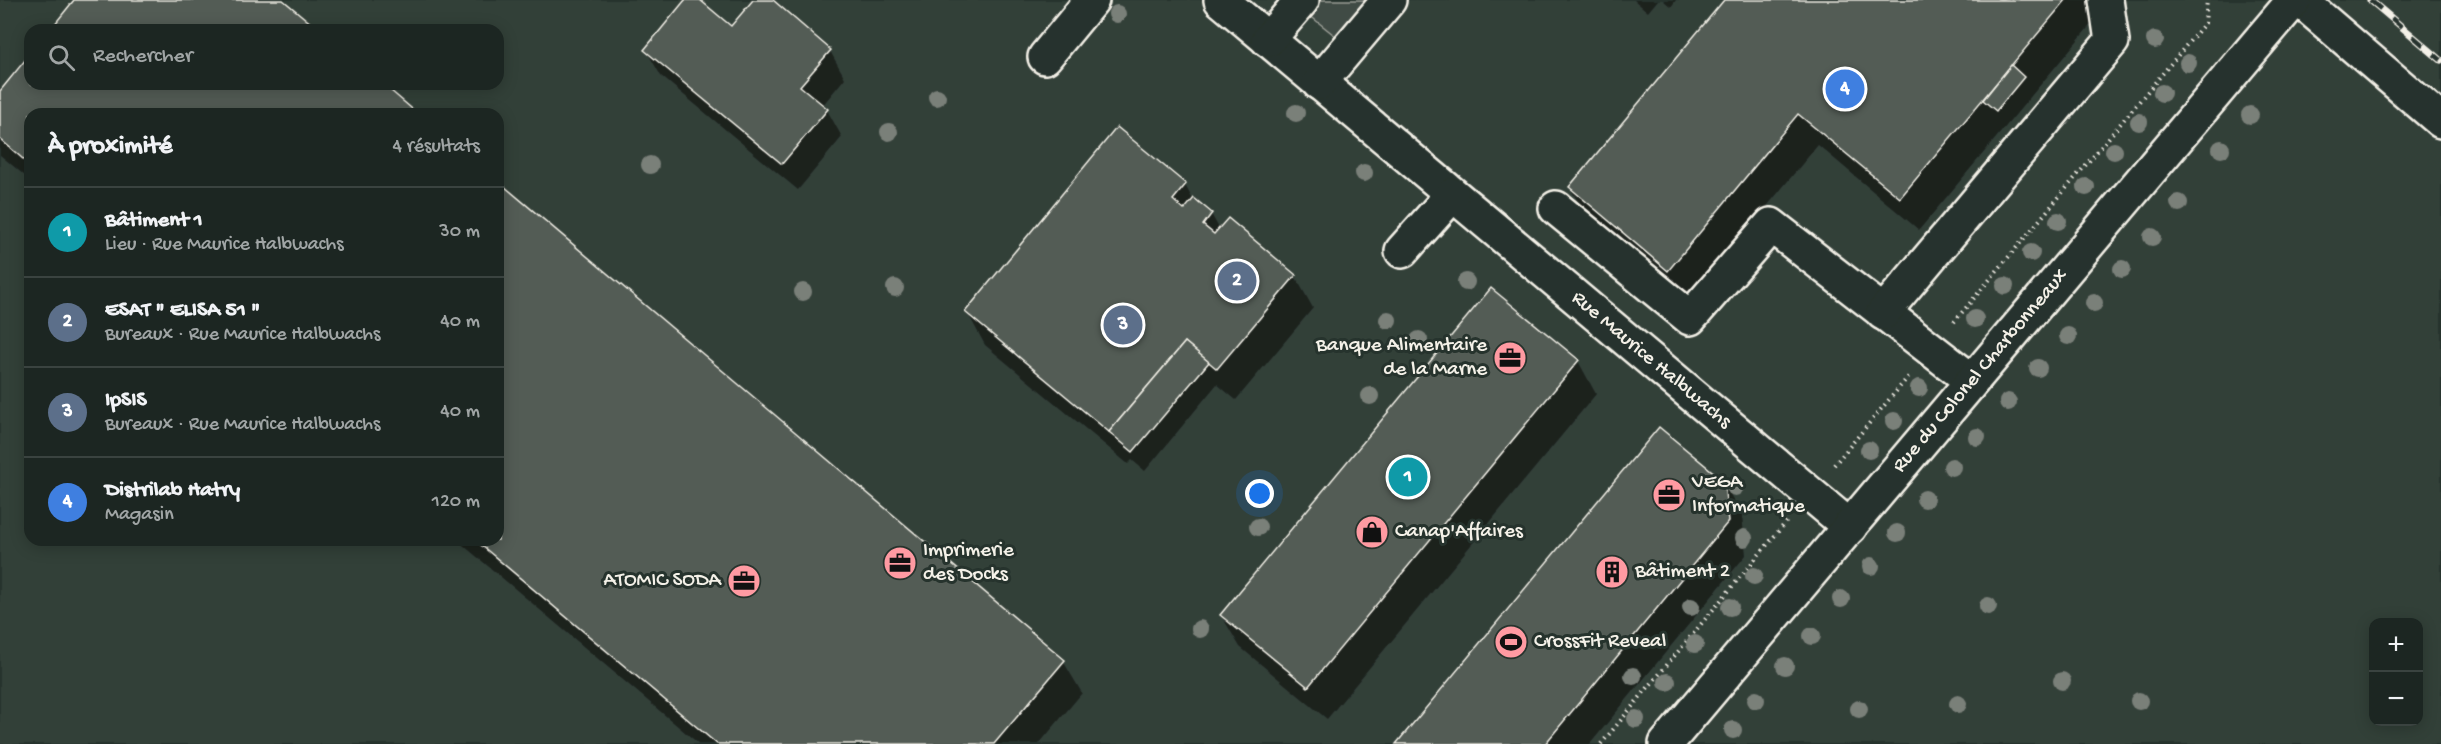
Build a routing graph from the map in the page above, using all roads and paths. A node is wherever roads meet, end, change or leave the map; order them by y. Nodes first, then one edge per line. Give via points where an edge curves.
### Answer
1 (1092, 0) edge
2 (1221, 0) edge
3 (1302, 0) edge
4 (1389, 0) edge
5 (2106, 0) edge
6 (2294, 0) edge
7 (2300, 0) edge
8 (1268, 40) junction
9 (1045, 57) dead end
10 (1319, 83) junction
11 (2441, 121) edge
12 (1452, 195) junction
13 (1556, 208) dead end
14 (1402, 251) dead end
15 (1883, 313) junction
16 (1972, 381) junction
17 (1850, 527) junction
18 (1666, 744) edge

1 - 9 street
2 - 8 street, Rue Maurice Halbwachs
3 - 8 street
4 - 10 street
5 - 15 street via 2112,41
6 - 16 street, Rue du Colonel Charbonneaux
7 - 11 street
8 - 10 street, Rue Maurice Halbwachs
10 - 12 street, Rue Maurice Halbwachs
12 - 14 street
12 - 17 street, Rue Maurice Halbwachs
13 - 15 street via 1690,318 1771,225
15 - 16 street
16 - 17 street, Rue du Colonel Charbonneaux
17 - 18 street, Rue du Colonel Charbonneaux

